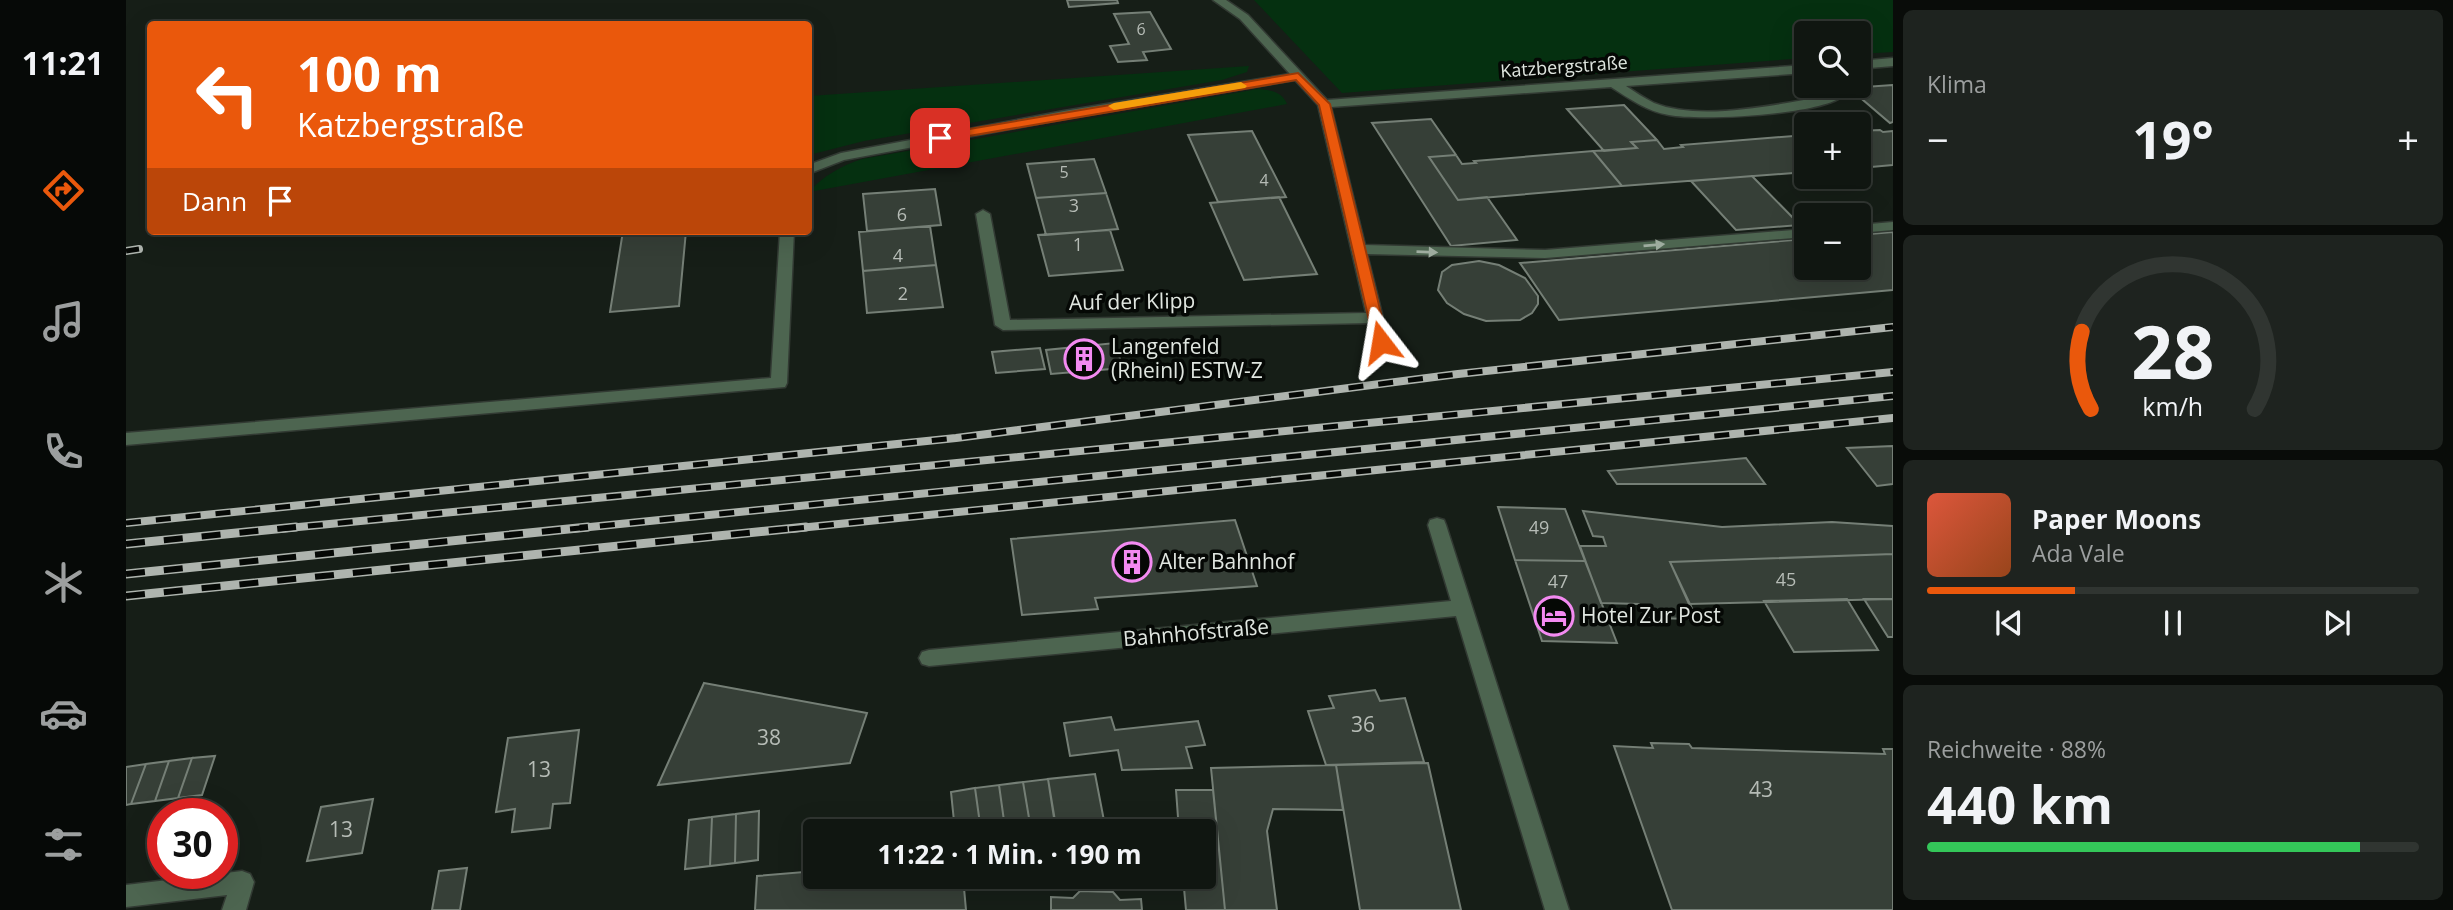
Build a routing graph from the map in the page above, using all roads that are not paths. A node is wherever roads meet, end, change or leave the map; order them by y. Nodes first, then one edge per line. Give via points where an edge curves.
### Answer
1 (1219, 0) edge
2 (1893, 62) edge
3 (1871, 64) edge
4 (1794, 70) edge
5 (1298, 76) junction
6 (1613, 83) junction
7 (1832, 98) edge
8 (1324, 104) junction
9 (812, 168) edge
10 (983, 214) dead end
11 (1893, 226) edge
12 (1871, 228) edge
13 (1794, 234) edge
14 (787, 235) edge
15 (1359, 249) junction
16 (1375, 318) junction
17 (1381, 342) dead end
18 (126, 439) edge
19 (1437, 525) dead end
20 (1463, 608) junction
21 (929, 658) dead end
22 (126, 897) edge
23 (234, 910) edge
24 (1557, 910) edge

1 - 5 street via 1244,18
2 - 3 street
4 - 6 street, Katzbergstraße
5 - 8 street
5 - 9 street via 841,156
6 - 7 street via 1652,106 1691,113 1773,109
6 - 8 street, Katzbergstraße
8 - 15 street
10 - 16 street, Auf der Klipp via 1003,325
11 - 12 street
15 -> 13 street via 1545,254
14 - 18 street via 779,383
15 - 16 street
16 - 17 street
19 - 20 street
20 - 21 street, Bahnhofstraße
20 - 24 street
22 - 23 street via 242,883

